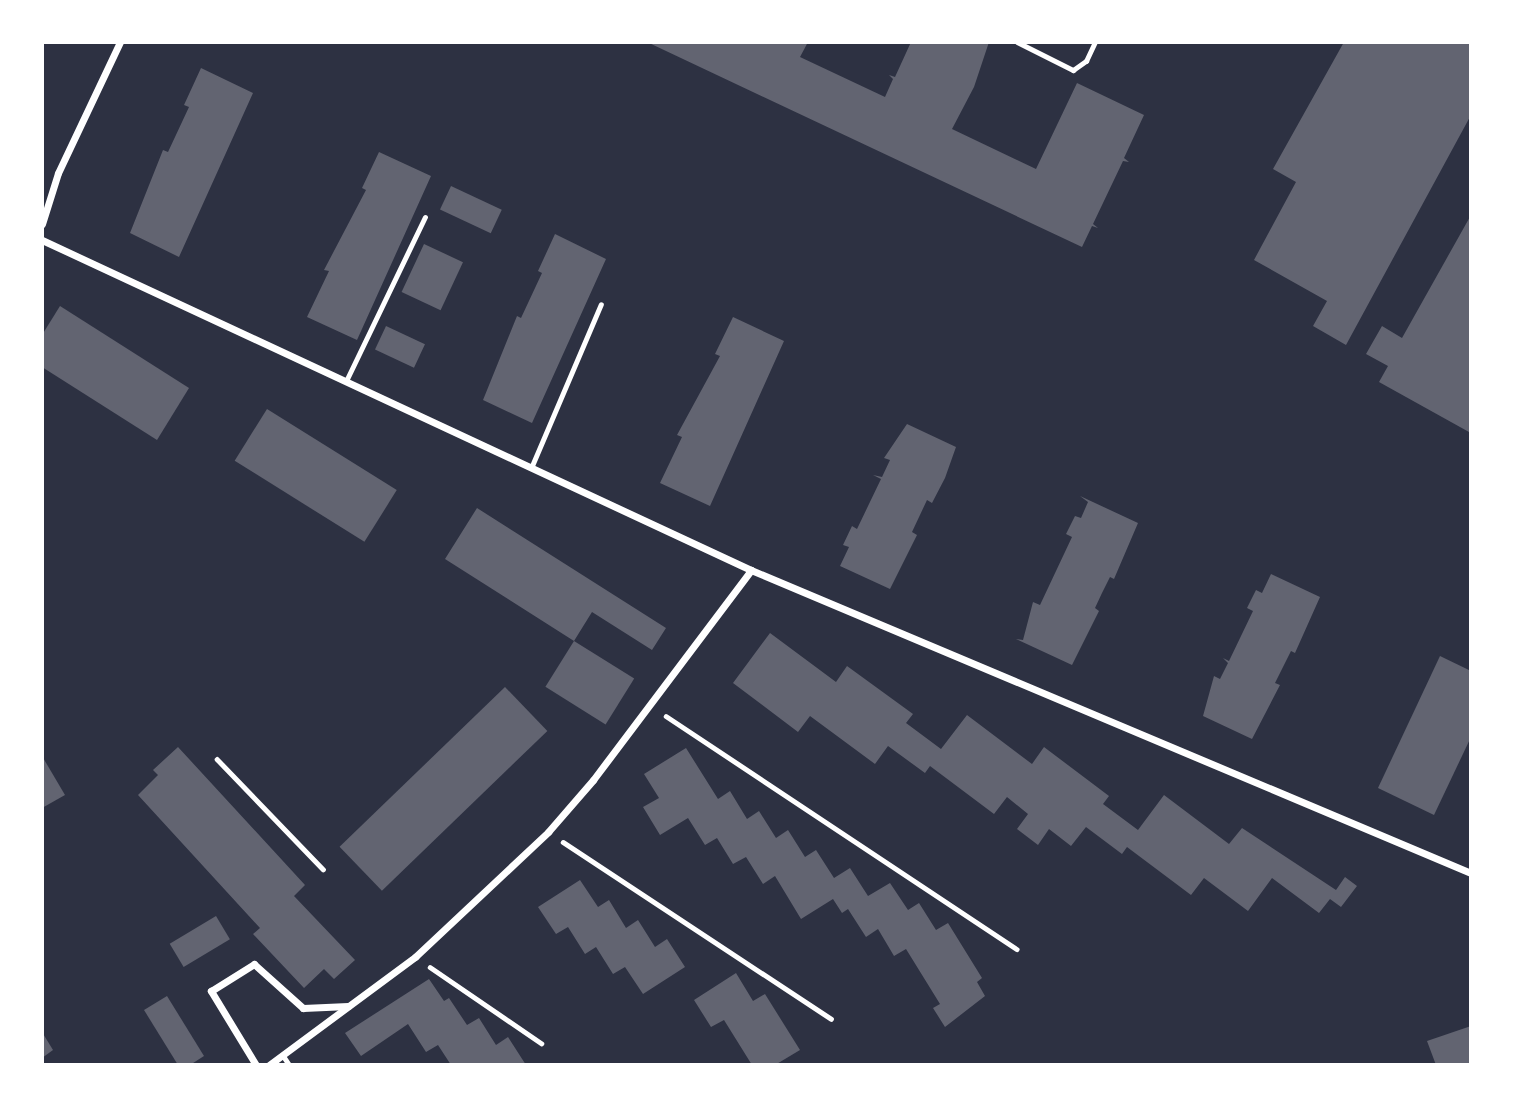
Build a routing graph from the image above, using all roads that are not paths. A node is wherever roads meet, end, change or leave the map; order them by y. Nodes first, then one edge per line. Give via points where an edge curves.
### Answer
1 (120, 42) edge
2 (1017, 42) edge
3 (1095, 42) edge
4 (425, 217) dead end
5 (42, 224) edge
6 (42, 240) edge
7 (601, 304) dead end
8 (346, 381) junction
9 (531, 468) junction
10 (751, 570) junction
11 (1471, 873) edge
12 (349, 1006) junction
13 (283, 1056) junction
14 (256, 1065) edge
15 (269, 1065) edge
16 (289, 1065) edge

1 - 5 street via 58,173
2 - 3 lane via 1073,70 1086,61
4 - 8 lane
6 - 8 street
7 - 9 lane
8 - 9 street
9 - 10 street
10 - 11 street
10 - 12 street via 548,832 415,957
12 - 13 street
12 - 14 street via 303,1009 254,964 211,991
13 - 15 street
13 - 16 lane

